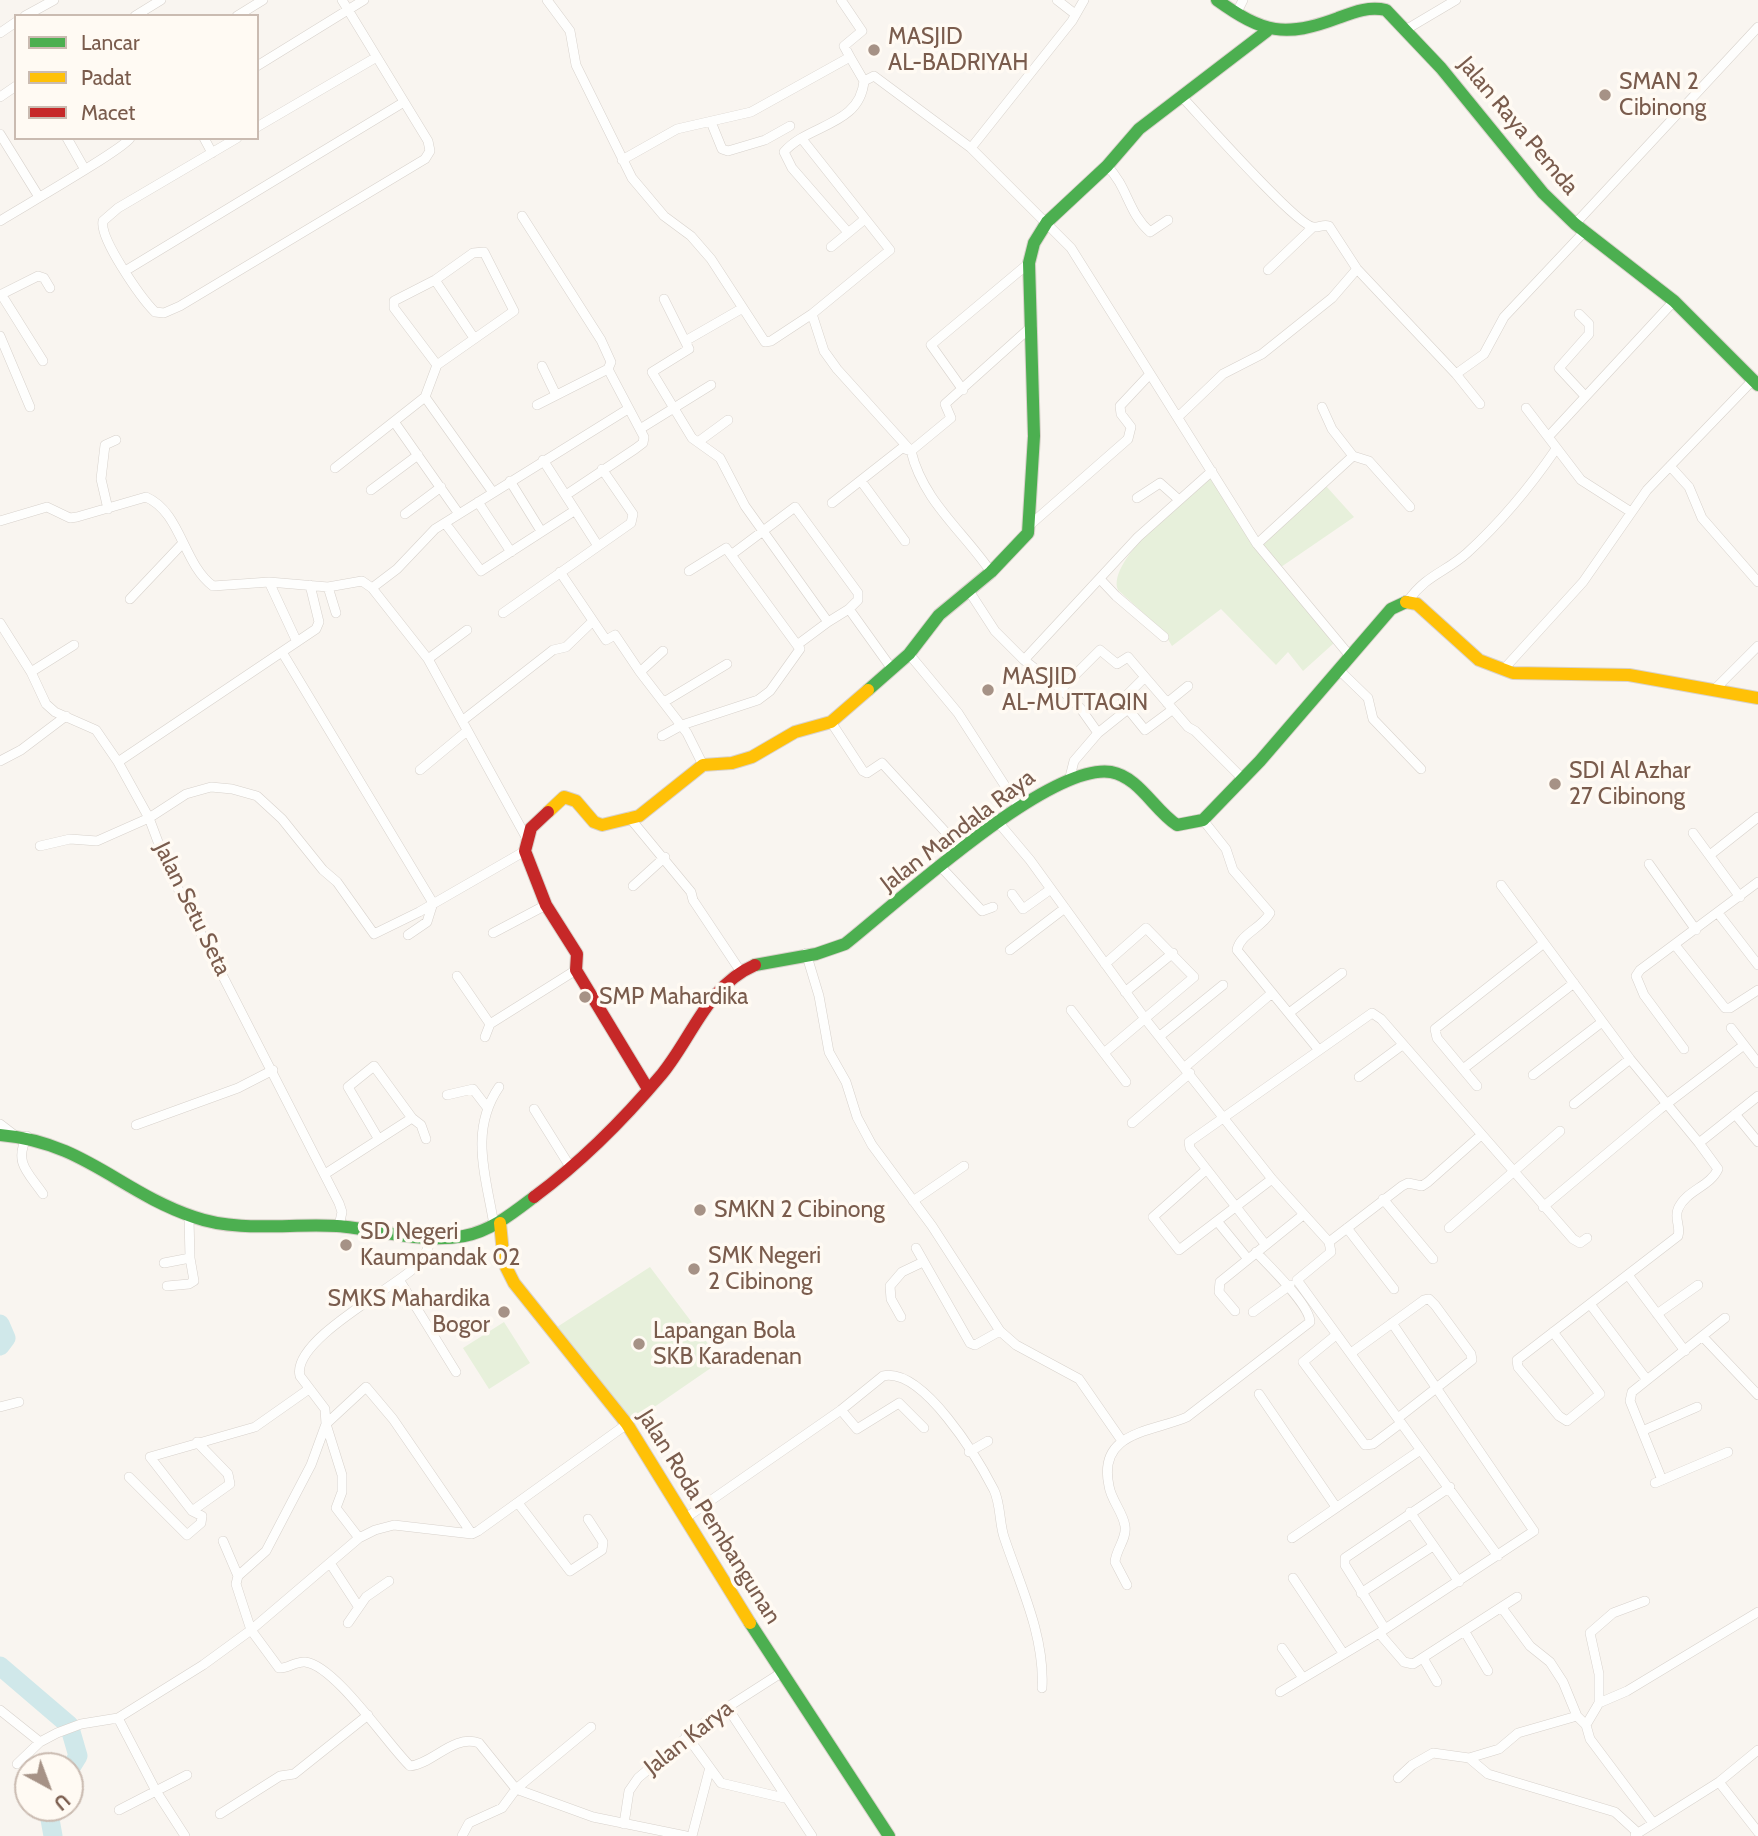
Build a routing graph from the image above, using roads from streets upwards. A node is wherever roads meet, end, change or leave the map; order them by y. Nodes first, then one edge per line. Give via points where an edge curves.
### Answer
1 (161, 0) edge
2 (263, 0) edge
3 (342, 0) edge
4 (363, 0) edge
5 (547, 0) edge
6 (841, 0) edge
7 (1056, 0) edge
8 (1084, 0) edge
9 (1217, 0) edge
10 (1243, 0) edge
11 (1456, 0) edge
12 (46, 2) edge
13 (1377, 3) edge
14 (348, 11) junction
15 (28, 14) edge
16 (138, 14) edge
17 (240, 14) edge
18 (1074, 14) junction
19 (1236, 14) junction
20 (1758, 27) edge
21 (1407, 29) junction
22 (1267, 31) junction
23 (850, 57) junction
24 (375, 58) junction
25 (259, 65) edge
26 (864, 80) junction
27 (1183, 98) junction
28 (404, 103) junction
29 (711, 122) junction
30 (790, 125) dead end
31 (259, 126) edge
32 (0, 135) edge
33 (802, 139) junction
34 (68, 140) edge
35 (129, 140) edge
36 (205, 140) edge
37 (234, 140) edge
38 (971, 148) junction
39 (212, 153) junction
40 (622, 160) junction
41 (1107, 166) junction
42 (84, 168) junction
43 (39, 197) junction
44 (522, 216) dead end
45 (865, 219) junction
46 (1168, 220) dead end
47 (0, 221) edge
48 (1047, 222) junction
49 (1313, 227) junction
50 (1580, 227) junction
51 (846, 230) dead end
52 (831, 247) dead end
53 (1029, 263) junction
54 (1357, 269) junction
55 (1268, 270) dead end
56 (125, 271) junction
57 (435, 280) junction
58 (50, 288) dead end
59 (0, 294) edge
60 (664, 299) dead end
61 (1674, 301) junction
62 (741, 309) junction
63 (812, 314) junction
64 (1579, 314) dead end
65 (1032, 326) junction
66 (0, 337) edge
67 (474, 338) junction
68 (687, 340) junction
69 (43, 361) dead end
70 (437, 365) junction
71 (542, 366) dead end
72 (608, 369) junction
73 (1150, 374) junction
74 (1456, 374) junction
75 (1756, 382) edge
76 (711, 385) dead end
77 (964, 390) junction
78 (556, 395) junction
79 (425, 397) junction
80 (1585, 397) junction
81 (1480, 404) dead end
82 (537, 405) dead end
83 (30, 407) dead end
84 (1322, 407) dead end
85 (673, 408) junction
86 (1526, 408) dead end
87 (628, 409) junction
88 (1178, 417) junction
89 (728, 420) dead end
90 (395, 423) junction
91 (640, 429) junction
92 (1549, 436) junction
93 (116, 440) dead end
94 (698, 442) junction
95 (1556, 449) junction
96 (911, 451) junction
97 (418, 455) junction
98 (1353, 456) junction
99 (543, 460) junction
100 (1670, 466) junction
101 (335, 468) dead end
102 (602, 469) junction
103 (1212, 471) junction
104 (510, 481) junction
105 (861, 481) junction
106 (440, 487) junction
107 (371, 491) dead end
108 (492, 491) junction
109 (566, 495) junction
110 (1137, 498) dead end
111 (1178, 499) junction
112 (478, 502) junction
113 (832, 503) dead end
114 (1410, 506) dead end
115 (108, 509) junction
116 (573, 511) junction
117 (1631, 512) junction
118 (405, 514) dead end
119 (459, 514) junction
120 (0, 522) edge
121 (445, 523) junction
122 (1031, 524) junction
123 (541, 531) junction
124 (762, 531) junction
125 (905, 541) dead end
126 (182, 544) junction
127 (1256, 544) junction
128 (598, 546) junction
129 (511, 552) junction
130 (731, 555) junction
131 (689, 571) dead end
132 (561, 572) junction
133 (991, 572) junction
134 (1100, 579) junction
135 (271, 582) junction
136 (1758, 582) edge
137 (310, 585) junction
138 (328, 587) junction
139 (372, 588) junction
140 (969, 591) junction
141 (131, 599) dead end
142 (1408, 601) junction
143 (849, 609) junction
144 (503, 612) dead end
145 (336, 613) dead end
146 (593, 621) junction
147 (294, 622) dead end
148 (828, 622) junction
149 (0, 623) edge
150 (467, 630) dead end
151 (1164, 636) dead end
152 (297, 642) junction
153 (74, 645) dead end
154 (797, 645) junction
155 (1758, 646) edge
156 (663, 651) dead end
157 (282, 652) junction
158 (909, 654) junction
159 (1350, 656) junction
160 (428, 659) junction
161 (1024, 660) junction
162 (727, 664) dead end
163 (892, 669) junction
164 (1338, 669) junction
165 (1503, 670) junction
166 (31, 672) junction
167 (640, 672) junction
168 (1145, 677) junction
169 (1188, 686) dead end
170 (1061, 690) junction
171 (1714, 690) junction
172 (1758, 698) edge
173 (664, 702) junction
174 (1170, 707) junction
175 (1128, 709) junction
176 (66, 716) junction
177 (462, 721) junction
178 (831, 722) junction
179 (682, 726) junction
180 (467, 731) junction
181 (1098, 733) junction
182 (662, 736) dead end
183 (0, 761) edge
184 (118, 762) junction
185 (704, 765) junction
186 (1422, 769) dead end
187 (420, 771) dead end
188 (1070, 777) junction
189 (1243, 779) junction
190 (1018, 806) junction
191 (629, 817) junction
192 (1758, 817) edge
193 (149, 818) junction
194 (1203, 820) junction
195 (998, 822) junction
196 (1693, 833) dead end
197 (526, 837) junction
198 (40, 846) dead end
199 (962, 850) junction
200 (525, 851) junction
201 (1710, 855) junction
202 (664, 857) junction
203 (1649, 864) dead end
204 (941, 867) junction
205 (1758, 882) edge
206 (1501, 885) dead end
207 (633, 886) dead end
208 (1051, 888) junction
209 (1012, 894) dead end
210 (1740, 897) junction
211 (433, 903) junction
212 (547, 905) junction
213 (993, 906) dead end
214 (1065, 908) junction
215 (1718, 913) junction
216 (1696, 930) junction
217 (493, 933) dead end
218 (408, 935) dead end
219 (1544, 943) junction
220 (1675, 945) junction
221 (1010, 950) dead end
222 (806, 953) junction
223 (1172, 953) junction
224 (1105, 964) junction
225 (1758, 965) edge
226 (576, 970) junction
227 (741, 972) junction
228 (1342, 973) dead end
229 (457, 976) dead end
230 (1574, 983) junction
231 (1223, 985) dead end
232 (1758, 990) edge
233 (1125, 992) junction
234 (1272, 993) junction
235 (1071, 1010) dead end
236 (1289, 1013) junction
237 (1146, 1020) junction
238 (1602, 1022) junction
239 (490, 1024) junction
240 (1731, 1028) dead end
241 (1160, 1036) junction
242 (485, 1037) dead end
243 (1744, 1045) junction
244 (1401, 1046) junction
245 (1318, 1049) junction
246 (1684, 1049) dead end
247 (1104, 1053) junction
248 (1630, 1059) junction
249 (1758, 1063) edge
250 (1463, 1069) junction
251 (273, 1070) junction
252 (1188, 1070) junction
253 (1533, 1075) dead end
254 (1359, 1077) dead end
255 (1126, 1082) dead end
256 (1476, 1086) dead end
257 (499, 1087) dead end
258 (648, 1089) junction
259 (447, 1095) dead end
260 (1758, 1096) edge
261 (1574, 1104) dead end
262 (1667, 1104) junction
263 (486, 1106) junction
264 (534, 1109) dead end
265 (1735, 1115) junction
266 (1224, 1116) junction
267 (412, 1118) junction
268 (1132, 1123) dead end
269 (0, 1124) edge
270 (136, 1125) dead end
271 (1560, 1130) dead end
272 (6, 1134) edge
273 (27, 1136) junction
274 (1480, 1136) junction
275 (378, 1138) junction
276 (426, 1139) dead end
277 (1758, 1142) edge
278 (1699, 1143) junction
279 (569, 1165) junction
280 (964, 1166) dead end
281 (1206, 1170) junction
282 (1514, 1172) junction
283 (325, 1174) junction
284 (1272, 1179) junction
285 (43, 1194) dead end
286 (1383, 1199) junction
287 (913, 1201) junction
288 (1236, 1206) junction
289 (1543, 1208) junction
290 (1303, 1215) junction
291 (189, 1218) junction
292 (1217, 1221) junction
293 (497, 1224) junction
294 (339, 1226) junction
295 (1346, 1228) junction
296 (1449, 1228) dead end
297 (433, 1236) junction
298 (1587, 1238) dead end
299 (1329, 1242) junction
300 (1265, 1244) junction
301 (915, 1248) dead end
302 (1256, 1252) junction
303 (190, 1258) junction
304 (1248, 1259) junction
305 (1433, 1259) dead end
306 (923, 1262) junction
307 (164, 1263) dead end
308 (1628, 1275) junction
309 (1297, 1280) junction
310 (400, 1281) junction
311 (1698, 1285) dead end
312 (167, 1286) dead end
313 (1288, 1286) junction
314 (1394, 1289) dead end
315 (1590, 1304) junction
316 (1235, 1311) dead end
317 (1253, 1312) dead end
318 (1657, 1314) junction
319 (901, 1317) dead end
320 (1726, 1318) dead end
321 (1392, 1323) junction
322 (1000, 1331) junction
323 (1553, 1332) junction
324 (1336, 1335) junction
325 (1704, 1338) junction
326 (1685, 1351) junction
327 (1351, 1353) junction
328 (456, 1372) dead end
329 (1647, 1380) junction
330 (309, 1389) junction
331 (1435, 1390) junction
332 (1259, 1394) dead end
333 (1758, 1395) edge
334 (19, 1402) dead end
335 (0, 1407) edge
336 (1697, 1407) dead end
337 (841, 1410) junction
338 (1399, 1421) junction
339 (326, 1424) junction
340 (627, 1424) junction
341 (924, 1428) dead end
342 (1642, 1431) junction
343 (988, 1441) dead end
344 (1122, 1441) junction
345 (197, 1442) junction
346 (1419, 1451) junction
347 (969, 1452) junction
348 (1728, 1452) dead end
349 (129, 1476) dead end
350 (1450, 1487) junction
351 (517, 1503) junction
352 (1336, 1507) junction
353 (192, 1511) junction
354 (1410, 1512) junction
355 (687, 1517) junction
356 (588, 1519) dead end
357 (472, 1534) junction
358 (359, 1538) junction
359 (1292, 1538) dead end
360 (223, 1541) dead end
361 (1433, 1546) junction
362 (1498, 1556) junction
363 (330, 1563) junction
364 (238, 1576) junction
365 (1293, 1578) dead end
366 (389, 1581) dead end
367 (1459, 1582) junction
368 (1127, 1585) dead end
369 (1361, 1593) junction
370 (1517, 1597) dead end
371 (1645, 1601) dead end
372 (359, 1606) junction
373 (1502, 1608) junction
374 (1758, 1612) edge
375 (348, 1623) dead end
376 (251, 1630) junction
377 (1382, 1631) junction
378 (1465, 1632) junction
379 (1282, 1648) dead end
380 (1343, 1653) junction
381 (1423, 1658) junction
382 (1488, 1671) dead end
383 (781, 1673) junction
384 (1303, 1678) junction
385 (1437, 1682) dead end
386 (1042, 1688) dead end
387 (1280, 1692) dead end
388 (1599, 1703) junction
389 (727, 1707) junction
390 (0, 1710) edge
391 (368, 1715) junction
392 (1577, 1716) junction
393 (118, 1718) junction
394 (1586, 1724) junction
395 (591, 1727) dead end
396 (686, 1735) junction
397 (40, 1742) junction
398 (1758, 1750) edge
399 (30, 1752) edge
400 (1469, 1758) junction
401 (709, 1770) junction
402 (187, 1774) dead end
403 (1398, 1778) dead end
404 (1719, 1782) junction
405 (516, 1789) junction
406 (156, 1791) junction
407 (784, 1798) junction
408 (119, 1810) dead end
409 (220, 1814) dead end
410 (1653, 1823) junction
411 (624, 1824) junction
412 (1758, 1832) edge
413 (1636, 1834) edge
414 (664, 1835) edge
415 (185, 1836) edge
416 (462, 1836) edge
417 (686, 1836) edge
418 (692, 1836) edge
419 (812, 1836) edge
420 (889, 1836) edge

1 - 16 street
2 - 17 street
3 - 14 street
4 - 14 street
5 - 40 street via 569,31 576,65
6 - 23 street via 862,31 844,46
7 - 18 street
8 - 18 street
9 - 19 street, Jalan Raya Pemda
10 - 19 street
11 - 21 street
12 - 15 street
13 - 21 street, Jalan Raya Pemda
13 - 22 street, Jalan Raya Pemda via 1304,31
14 - 24 street
14 - 25 street
18 - 38 street
19 - 22 street, Jalan Raya Pemda
20 - 50 street
21 - 50 street, Jalan Raya Pemda via 1543,193
22 - 27 street
23 - 26 street
23 - 29 street via 751,112
24 - 28 street
24 - 31 street
26 - 33 street via 863,93 851,109
26 - 38 street via 874,76
27 - 41 street via 1139,130
27 - 49 street via 1261,182
28 - 56 street
28 - 56 street via 428,141 425,159 164,313 148,305
29 - 30 street via 722,149 728,151
29 - 40 street via 677,129
32 - 43 street
33 - 45 street
33 - 51 street via 787,148 785,156
34 - 42 street
35 - 42 street via 122,149
36 - 39 street
37 - 39 street
38 - 48 street
39 - 56 street via 103,220 104,233
40 - 62 street via 664,216 711,259
41 - 46 street via 1120,179 1132,209 1150,232
41 - 48 street
42 - 43 street
43 - 47 street
44 - 72 street via 601,340 611,362
45 - 52 street
45 - 63 street via 890,250
48 - 53 street
48 - 73 street via 1071,248
49 - 54 street via 1329,226
49 - 55 street
50 - 61 street, Jalan Raya Pemda
50 - 74 street via 1504,317 1484,354
53 - 65 street
53 - 77 street via 931,345
54 - 74 street
54 - 88 street via 1332,298 1262,354 1223,374
57 - 67 street
57 - 67 street via 473,253 484,252 515,307 511,315
57 - 70 street via 396,298 393,304
58 - 59 street via 38,276
59 - 69 street
60 - 68 street
61 - 75 street, Jalan Raya Pemda
61 - 80 street
62 - 63 street via 768,342
62 - 68 street
63 - 96 street via 824,351 837,369
64 - 80 street via 1589,324 1589,334 1559,369
65 - 77 street
65 - 122 street
66 - 83 street
67 - 70 street
68 - 85 street via 689,349 652,372
70 - 79 street
71 - 78 street
72 - 78 street
72 - 87 street
73 - 88 street
73 - 122 street via 1120,406 1131,427 1128,439
74 - 81 street
75 - 100 street
76 - 85 street
77 - 96 street via 946,404 951,418
78 - 82 street
79 - 90 street
79 - 108 street
80 - 92 street
84 - 98 street
85 - 91 street
85 - 94 street
86 - 92 street
87 - 91 street
87 - 99 street
88 - 103 street
89 - 94 street
90 - 97 street
90 - 101 street
91 - 102 street via 643,443
92 - 95 street
93 - 115 street via 105,444 101,479
94 - 124 street via 720,458
95 - 117 street via 1581,480
95 - 142 street via 1536,479 1465,555 1433,574
96 - 105 street via 902,448
96 - 133 street via 916,472 934,503
97 - 106 street
97 - 107 street
98 - 114 street via 1369,461
98 - 127 street
99 - 104 street
99 - 109 street
100 - 117 street
100 - 136 street via 1689,487 1702,519
102 - 109 street
102 - 128 street via 634,519
103 - 111 street
103 - 127 street
104 - 108 street
104 - 123 street
105 - 113 street
105 - 125 street
106 - 118 street
106 - 119 street
108 - 112 street
109 - 116 street
110 - 111 street via 1160,483
111 - 134 street
112 - 119 street
112 - 129 street
115 - 120 street via 69,518 47,508
115 - 126 street via 139,498 152,500 163,509
116 - 123 street
116 - 128 street
117 - 165 street via 1583,582
119 - 121 street
121 - 129 street via 481,571
121 - 139 street
122 - 133 street
123 - 129 street
124 - 130 street
124 - 143 street via 795,507 858,593
124 - 148 street
126 - 135 street via 213,586
126 - 141 street
127 - 159 street
128 - 132 street
130 - 131 street via 726,548
130 - 154 street
132 - 144 street
132 - 146 street
133 - 140 street
134 - 151 street
134 - 161 street
135 - 137 street
135 - 147 street
135 - 152 street
137 - 138 street
137 - 152 street via 319,624
138 - 139 street via 362,581
138 - 145 street
139 - 160 street
140 - 158 street via 939,615
140 - 161 street via 995,631
142 - 159 street via 1391,608
142 - 165 street via 1427,611 1479,660
143 - 148 street
143 - 163 street
146 - 167 street via 607,640 615,635
146 - 177 street
148 - 154 street
149 - 166 street, Jalan Setu Seta
150 - 160 street
152 - 157 street
153 - 166 street
154 - 179 street via 799,654 758,701
155 - 171 street
156 - 167 street
157 - 184 street
157 - 211 street
158 - 163 street
158 - 190 street via 958,713
159 - 164 street
160 - 177 street
161 - 170 street
162 - 173 street
163 - 178 street
164 - 186 street via 1368,698 1373,719
164 - 189 street
165 - 171 street via 1629,675
166 - 176 street, Jalan Setu Seta via 46,704
167 - 173 street
168 - 170 street via 1128,657 1116,664 1100,650
168 - 174 street
168 - 175 street via 1123,699
169 - 174 street
170 - 181 street
171 - 172 street
173 - 179 street
174 - 175 street via 1144,730
174 - 189 street
175 - 181 street
176 - 183 street
176 - 184 street, Jalan Setu Seta via 96,730
177 - 180 street
178 - 185 street via 795,732 752,757
178 - 199 street via 863,771 867,773 880,762
179 - 182 street
179 - 185 street
180 - 187 street
180 - 197 street
181 - 188 street via 1074,761
184 - 193 street, Jalan Setu Seta
185 - 191 street via 639,816
188 - 190 street, Jalan Mandala Raya
188 - 194 street, Jalan Mandala Raya via 1109,772 1125,777 1163,818 1177,825
189 - 194 street
190 - 195 street, Jalan Mandala Raya
191 - 197 street via 602,825 576,801 564,797
191 - 202 street
192 - 201 street
193 - 198 street via 97,841 70,839
193 - 211 street via 186,794 211,787 257,796 337,882 374,934
193 - 251 street, Jalan Setu Seta via 169,871
194 - 234 street via 1226,849 1233,870 1268,909 1268,918 1241,940 1237,950
195 - 199 street, Jalan Mandala Raya
195 - 208 street
196 - 201 street
197 - 200 street
199 - 204 street, Jalan Mandala Raya
200 - 211 street
200 - 212 street
201 - 210 street
202 - 207 street
202 - 227 street
203 - 216 street
204 - 213 street via 982,911
204 - 222 street, Jalan Mandala Raya via 845,944 823,953
205 - 210 street
206 - 219 street
208 - 209 street via 1023,909
208 - 214 street
210 - 215 street
211 - 218 street via 427,922
212 - 217 street
212 - 226 street via 577,954
214 - 221 street
214 - 224 street
215 - 216 street
215 - 225 street
216 - 220 street
219 - 230 street
219 - 250 street via 1435,1030
220 - 232 street via 1725,1007
220 - 246 street via 1636,976 1644,995
222 - 227 street, Jalan Mandala Raya via 768,959
222 - 287 street via 829,1052 864,1131
223 - 224 street via 1146,928
223 - 233 street
223 - 237 street via 1193,980
224 - 233 street
226 - 239 street
226 - 258 street
227 - 258 street, Jalan Mandala Raya via 717,992 681,1050
228 - 236 street
229 - 239 street
230 - 238 street
230 - 250 street
231 - 241 street
233 - 237 street
234 - 236 street
234 - 252 street
235 - 247 street
236 - 245 street
237 - 241 street
237 - 247 street
238 - 248 street
238 - 253 street
239 - 242 street
240 - 243 street
241 - 252 street
243 - 249 street
243 - 262 street
244 - 245 street via 1372,1013
244 - 254 street
244 - 274 street
245 - 266 street
247 - 255 street
248 - 261 street
248 - 262 street
250 - 256 street
251 - 270 street via 238,1088
251 - 283 street, Jalan Setu Seta
252 - 266 street
252 - 268 street
257 - 263 street
258 - 279 street, Jalan Mandala Raya
259 - 263 street via 473,1089
260 - 265 street
262 - 278 street
262 - 289 street
263 - 293 street via 481,1142
264 - 279 street
265 - 277 street
265 - 278 street
266 - 281 street via 1188,1145
266 - 284 street
267 - 275 street
267 - 275 street via 374,1066 348,1087
267 - 276 street via 421,1125
269 - 272 street
271 - 282 street
272 - 273 street
273 - 285 street via 21,1160
273 - 291 street via 62,1146
274 - 282 street
274 - 286 street via 1428,1182 1408,1183
275 - 283 street
278 - 308 street via 1717,1165 1717,1173 1678,1207 1678,1236
279 - 293 street, Jalan Mandala Raya
280 - 287 street
281 - 288 street
281 - 292 street via 1153,1217 1179,1250
282 - 289 street
282 - 296 street
283 - 294 street, Jalan Setu Seta via 341,1207
284 - 288 street
284 - 290 street
286 - 295 street
286 - 305 street
287 - 322 street
288 - 292 street
288 - 300 street
289 - 298 street via 1577,1242
290 - 299 street
290 - 300 street
291 - 294 street via 229,1224
291 - 303 street
292 - 304 street
293 - 297 street via 466,1236
293 - 340 street, Jalan Roda Pembangunan via 504,1263 514,1283
294 - 297 street
295 - 299 street
295 - 314 street
297 - 310 street via 425,1255
299 - 309 street via 1327,1259
300 - 302 street
301 - 306 street
302 - 304 street
302 - 313 street
303 - 307 street
303 - 312 street via 194,1281
304 - 316 street via 1218,1286
306 - 319 street via 902,1272 890,1286
306 - 322 street via 970,1343 975,1345
308 - 315 street
308 - 318 street
309 - 313 street
309 - 324 street
310 - 328 street
310 - 330 street via 334,1324 302,1360 298,1370
311 - 318 street
313 - 317 street
313 - 344 street via 1310,1315 1308,1325 1187,1417 1140,1430
315 - 323 street
315 - 329 street
318 - 326 street
320 - 325 street
321 - 327 street
321 - 331 street
321 - 331 street via 1429,1299 1471,1354 1470,1363
322 - 344 street via 1016,1345 1079,1379
323 - 323 street via 1600,1394 1567,1421 1517,1365 1517,1360
324 - 327 street
324 - 338 street via 1305,1358 1309,1373 1365,1444 1373,1444
325 - 326 street
325 - 333 street
326 - 329 street
327 - 338 street
329 - 342 street via 1630,1396
330 - 339 street via 325,1409
330 - 345 street via 256,1426
331 - 338 street
331 - 362 street via 1534,1529
332 - 352 street
334 - 335 street
336 - 342 street
337 - 341 street via 858,1429 899,1403
337 - 347 street via 889,1375 932,1397
337 - 355 street
338 - 346 street
339 - 357 street via 360,1390 369,1387
339 - 358 street via 342,1475 342,1492 335,1508
339 - 364 street via 312,1465 266,1552
340 - 351 street
340 - 355 street, Jalan Roda Pembangunan
342 - 348 street via 1659,1482
343 - 347 street
344 - 368 street via 1115,1449 1108,1479 1125,1527 1115,1562
345 - 353 street via 228,1474 230,1484
345 - 353 street via 150,1457
346 - 350 street
346 - 352 street
347 - 386 street via 998,1503 1003,1535 1039,1647
349 - 353 street via 186,1535 203,1521
350 - 354 street
350 - 362 street
351 - 356 street via 570,1571 602,1550 603,1542
351 - 357 street
352 - 359 street
354 - 361 street
354 - 369 street via 1345,1558
355 - 383 street, Jalan Roda Pembangunan
357 - 358 street via 394,1525
358 - 363 street
360 - 364 street
361 - 367 street
361 - 369 street
362 - 367 street
363 - 372 street
363 - 376 street
364 - 376 street via 236,1584
365 - 380 street
366 - 372 street
367 - 377 street
369 - 377 street
370 - 373 street
371 - 388 street via 1613,1612 1590,1633 1599,1674
372 - 375 street
373 - 378 street
373 - 392 street via 1530,1646 1550,1662
374 - 388 street
376 - 391 street via 281,1669 302,1662 313,1665
376 - 393 street
377 - 380 street
377 - 381 street via 1406,1664
378 - 381 street
378 - 382 street
379 - 384 street
380 - 384 street
381 - 385 street
383 - 389 street, Jalan Karya
383 - 420 street, Jalan Roda Pembangunan
384 - 387 street
388 - 394 street
389 - 396 street, Jalan Karya
389 - 407 street
390 - 397 street
391 - 405 street via 410,1766 445,1748 474,1741
391 - 409 street via 294,1774 280,1776
392 - 394 street
392 - 400 street via 1518,1733 1499,1749
393 - 397 street via 82,1724
393 - 406 street
394 - 410 street via 1590,1739
395 - 405 street
396 - 401 street
396 - 411 street, Jalan Karya via 632,1785
397 - 399 street
398 - 404 street
400 - 403 street via 1433,1753
400 - 413 street via 1488,1774 1615,1812
401 - 407 street via 726,1786
401 - 418 street
402 - 406 street
404 - 410 street
404 - 412 street
405 - 411 street
405 - 416 street via 502,1808 469,1823
406 - 408 street
406 - 415 street
407 - 419 street
410 - 413 street
411 - 414 street
414 - 417 street

